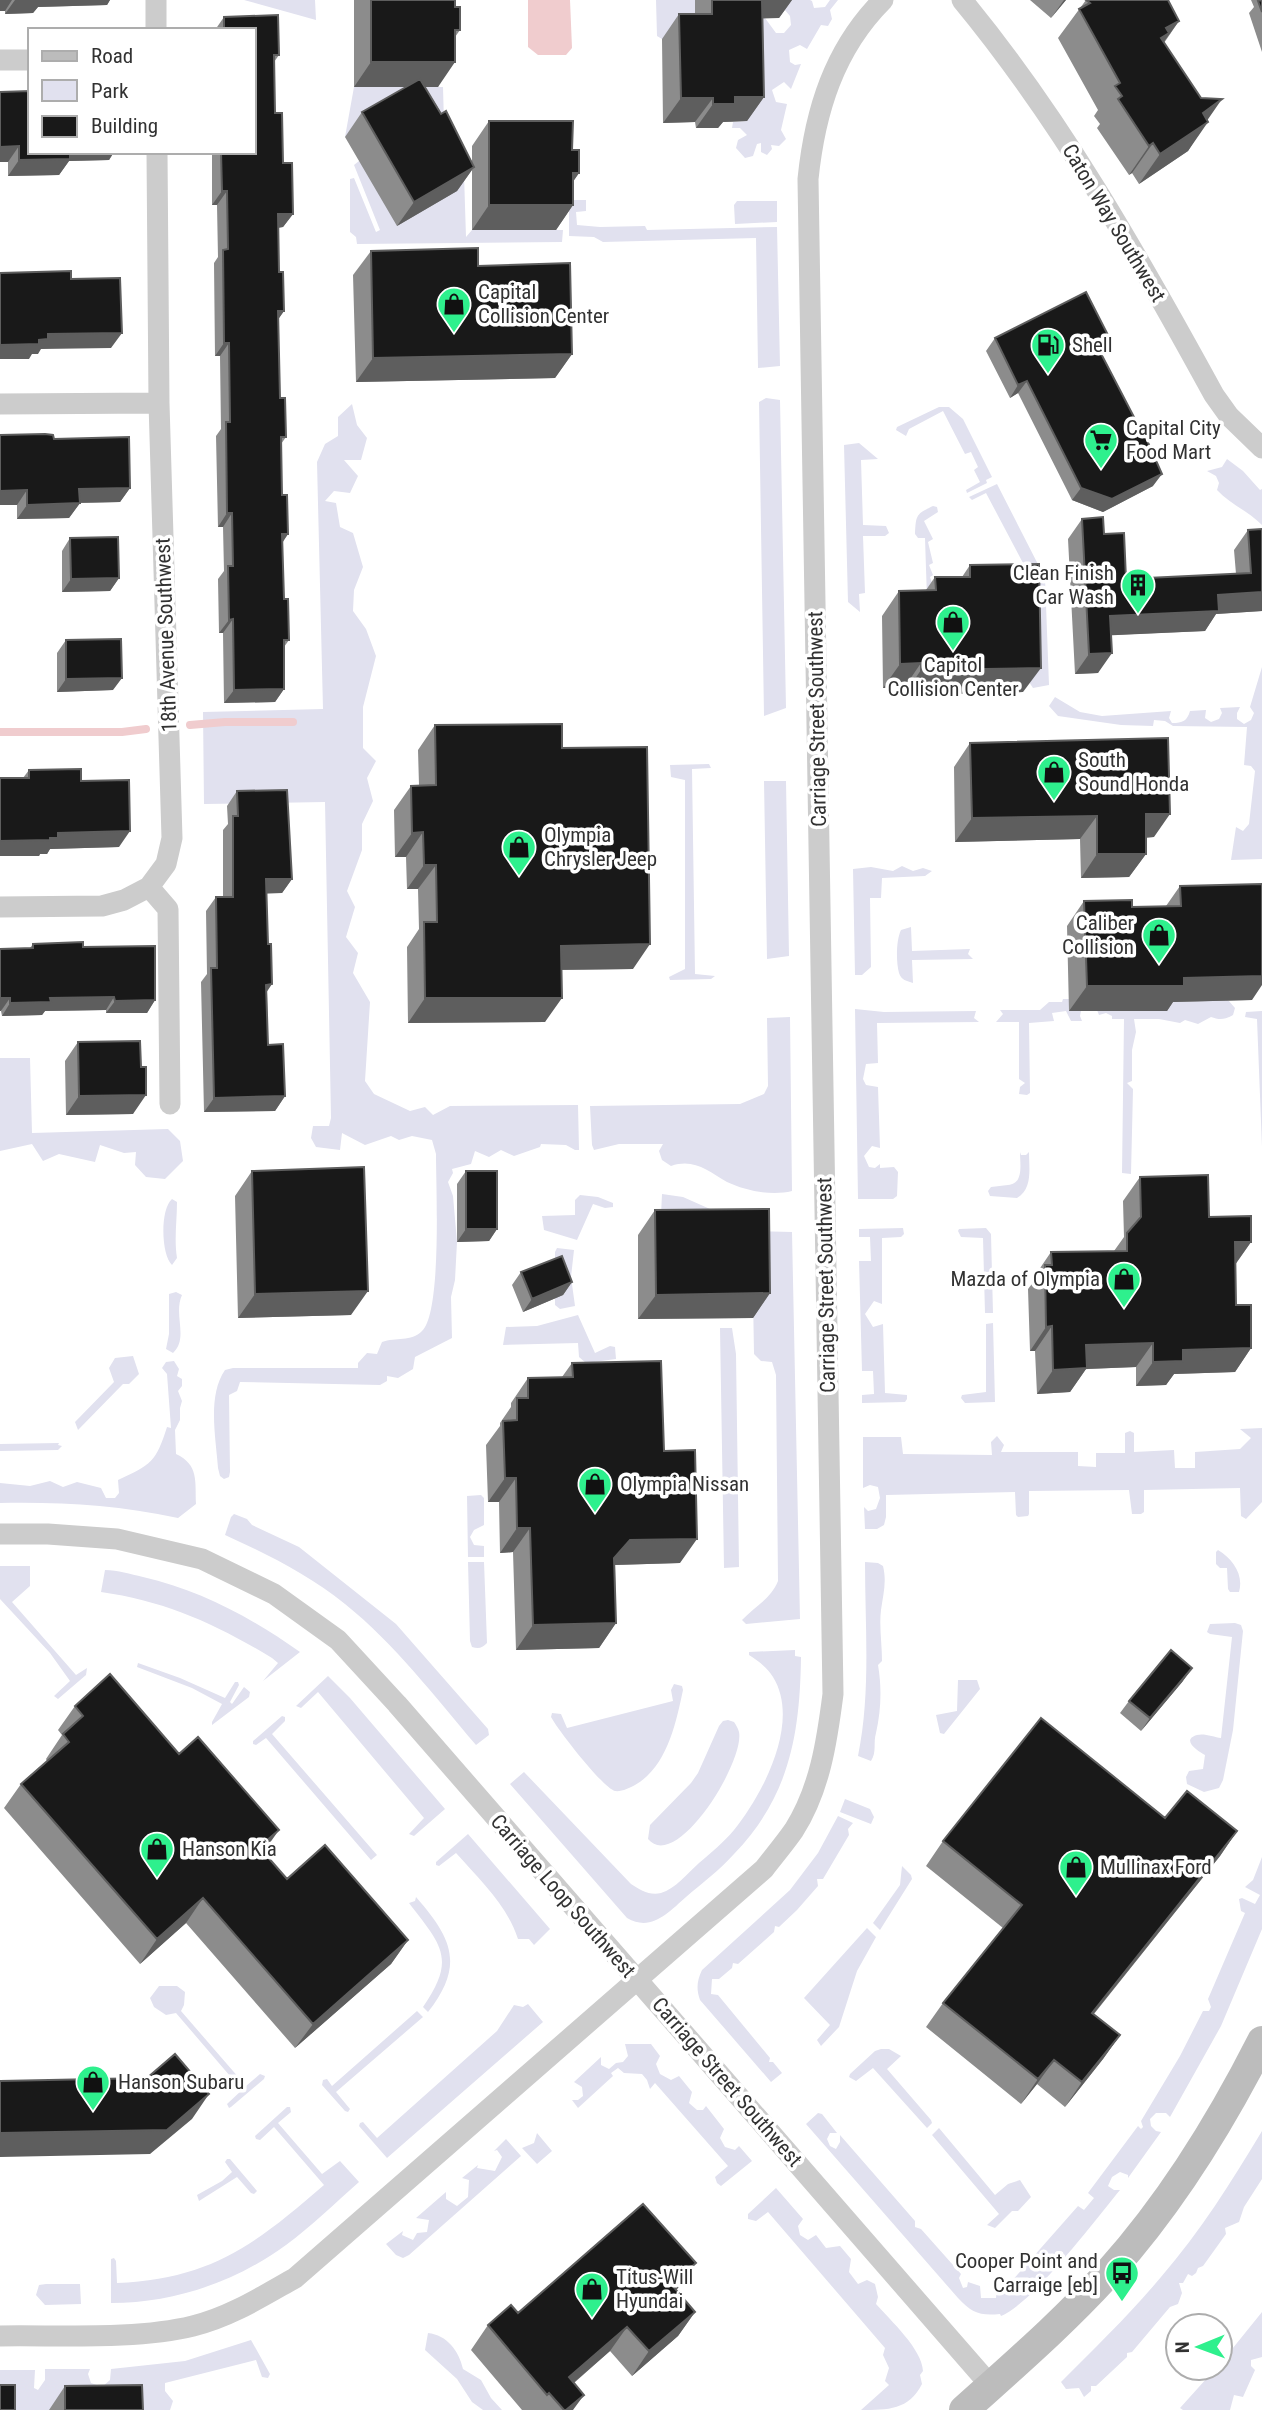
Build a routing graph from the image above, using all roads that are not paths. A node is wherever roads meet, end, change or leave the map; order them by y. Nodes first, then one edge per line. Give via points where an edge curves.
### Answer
1 (156, 0) edge
2 (883, 0) edge
3 (962, 0) edge
4 (156, 28) edge
5 (0, 60) edge
6 (28, 60) edge
7 (157, 154) edge
8 (159, 403) junction
9 (0, 404) edge
10 (1262, 449) edge
11 (149, 887) junction
12 (0, 908) edge
13 (170, 1104) dead end
14 (0, 1534) edge
15 (638, 1981) junction
16 (1262, 2041) edge
17 (0, 2336) edge
18 (991, 2386) junction
19 (964, 2410) edge

1 - 4 street
2 - 15 street, Carriage Street Southwest via 866,17 830,79 812,142 808,179 833,1694 826,1752 795,1828 764,1869
3 - 10 street, Caton Way Southwest via 1020,76 1112,213 1214,395
5 - 6 street
7 - 8 street, 18th Avenue Southwest
8 - 9 street
8 - 11 street, 18th Avenue Southwest via 172,838 166,864
11 - 12 street via 102,906
11 - 13 street via 168,909
14 - 15 street, Carriage Loop Southwest via 117,1539 202,1559 274,1594 338,1640
15 - 17 street, Carriage Loop Southwest via 295,2278 240,2309 194,2326 143,2333
15 - 18 street, Carriage Street Southwest
16 - 18 main road via 1239,2087 1158,2212 1078,2305
18 - 19 main road

